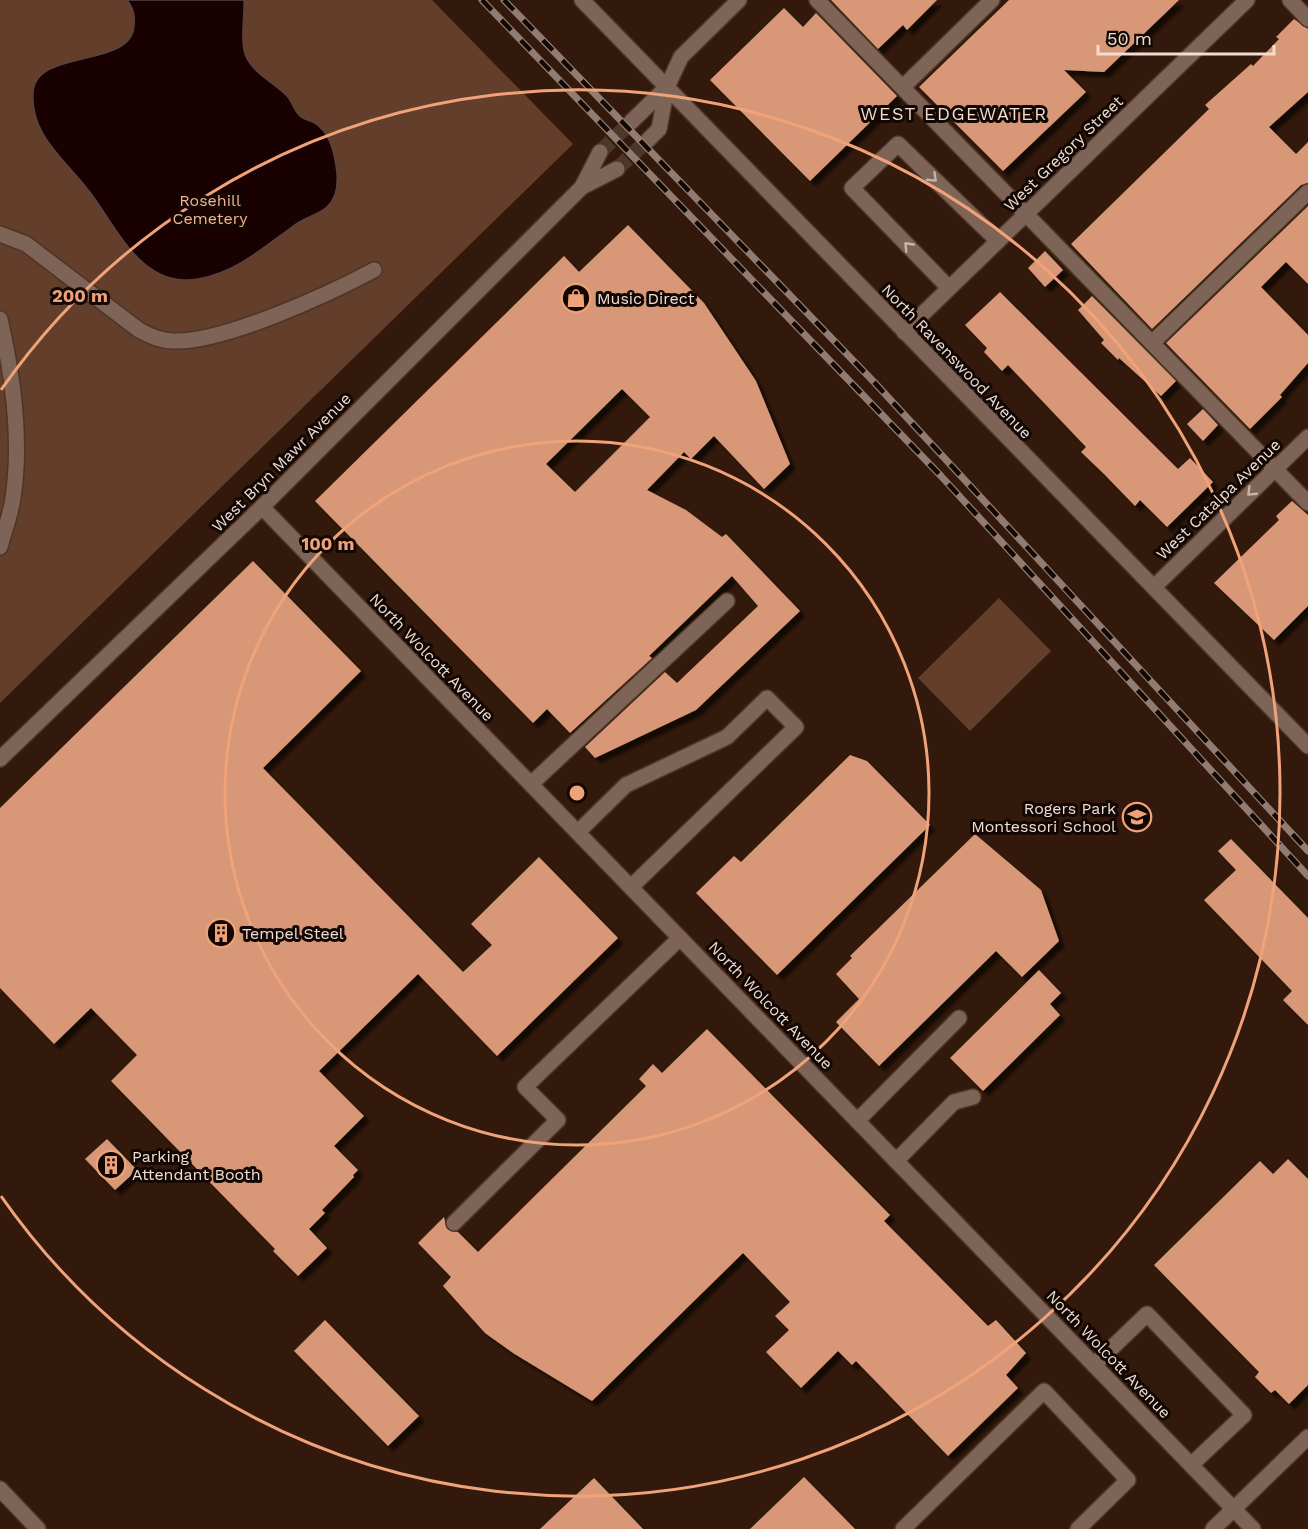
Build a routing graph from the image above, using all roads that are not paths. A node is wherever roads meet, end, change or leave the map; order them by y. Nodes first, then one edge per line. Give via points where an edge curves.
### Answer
1 (582, 0) edge
2 (740, 0) edge
3 (818, 0) edge
4 (992, 0) edge
5 (1247, 0) edge
6 (1290, 0) edge
7 (1308, 19) edge
8 (667, 87) junction
9 (903, 87) junction
10 (630, 122) tunnel mouth
11 (648, 140) tunnel mouth
12 (600, 152) tunnel mouth
13 (617, 169) tunnel mouth
14 (582, 187) junction
15 (1308, 192) edge
16 (1026, 214) junction
17 (0, 234) edge
18 (998, 241) junction
19 (374, 270) dead end
20 (949, 288) junction
21 (0, 319) edge
22 (904, 332) junction
23 (1152, 343) junction
24 (1308, 437) edge
25 (1275, 469) junction
26 (1308, 503) edge
27 (262, 507) junction
28 (0, 547) edge
29 (1154, 587) junction
30 (727, 601) dead end
31 (1308, 747) edge
32 (0, 759) edge
33 (531, 784) junction
34 (578, 832) junction
35 (631, 887) junction
36 (680, 938) junction
37 (959, 1018) dead end
38 (973, 1097) dead end
39 (857, 1121) junction
40 (896, 1161) junction
41 (453, 1223) dead end
42 (1094, 1365) junction
43 (1308, 1437) edge
44 (1191, 1465) junction
45 (0, 1489) edge
46 (1234, 1509) junction
47 (38, 1529) edge
48 (903, 1529) edge
49 (1078, 1529) edge
50 (1213, 1529) edge
51 (1253, 1529) edge

1 - 8 street, North Ravenswood Avenue
2 - 8 street via 681,57
3 - 9 street
4 - 9 street
5 - 16 street, West Gregory Street
6 - 7 street
8 - 10 street
8 - 11 street via 659,129
8 - 22 street, North Ravenswood Avenue
9 - 16 street
12 - 14 street, West Bryn Mawr Avenue
13 - 14 street, West Bryn Mawr Avenue
14 - 27 street, West Bryn Mawr Avenue
15 - 23 street
16 - 18 street, West Gregory Street
16 - 23 street
17 - 19 street via 26,244 139,330 167,341 201,339 272,316
18 - 20 street, West Gregory Street
20 -> 18 street via 852,188 898,144
20 - 22 street, West Gregory Street
21 - 28 street via 9,358 17,447 13,499
22 - 29 street, North Ravenswood Avenue
23 - 25 street
24 - 25 street, West Catalpa Avenue
25 - 26 street
25 -> 29 street, West Catalpa Avenue
27 - 32 street, West Bryn Mawr Avenue
27 - 33 street, North Wolcott Avenue
29 - 31 street, North Ravenswood Avenue
30 - 33 street
33 - 34 street, North Wolcott Avenue
34 - 35 street, North Wolcott Avenue
34 - 35 street via 626,785 727,737 767,698 796,727
35 - 36 street, North Wolcott Avenue
36 - 39 street, North Wolcott Avenue
36 - 41 street via 525,1087 558,1120
37 - 39 street
38 - 40 street via 954,1102
39 - 40 street, North Wolcott Avenue
40 - 42 street, North Wolcott Avenue
42 - 44 street, North Wolcott Avenue
42 - 44 street via 1147,1314 1244,1415
43 - 46 street
44 - 46 street, North Wolcott Avenue
45 - 47 street
46 - 50 street
46 - 51 street, North Wolcott Avenue
48 - 49 street via 1044,1391 1128,1480

